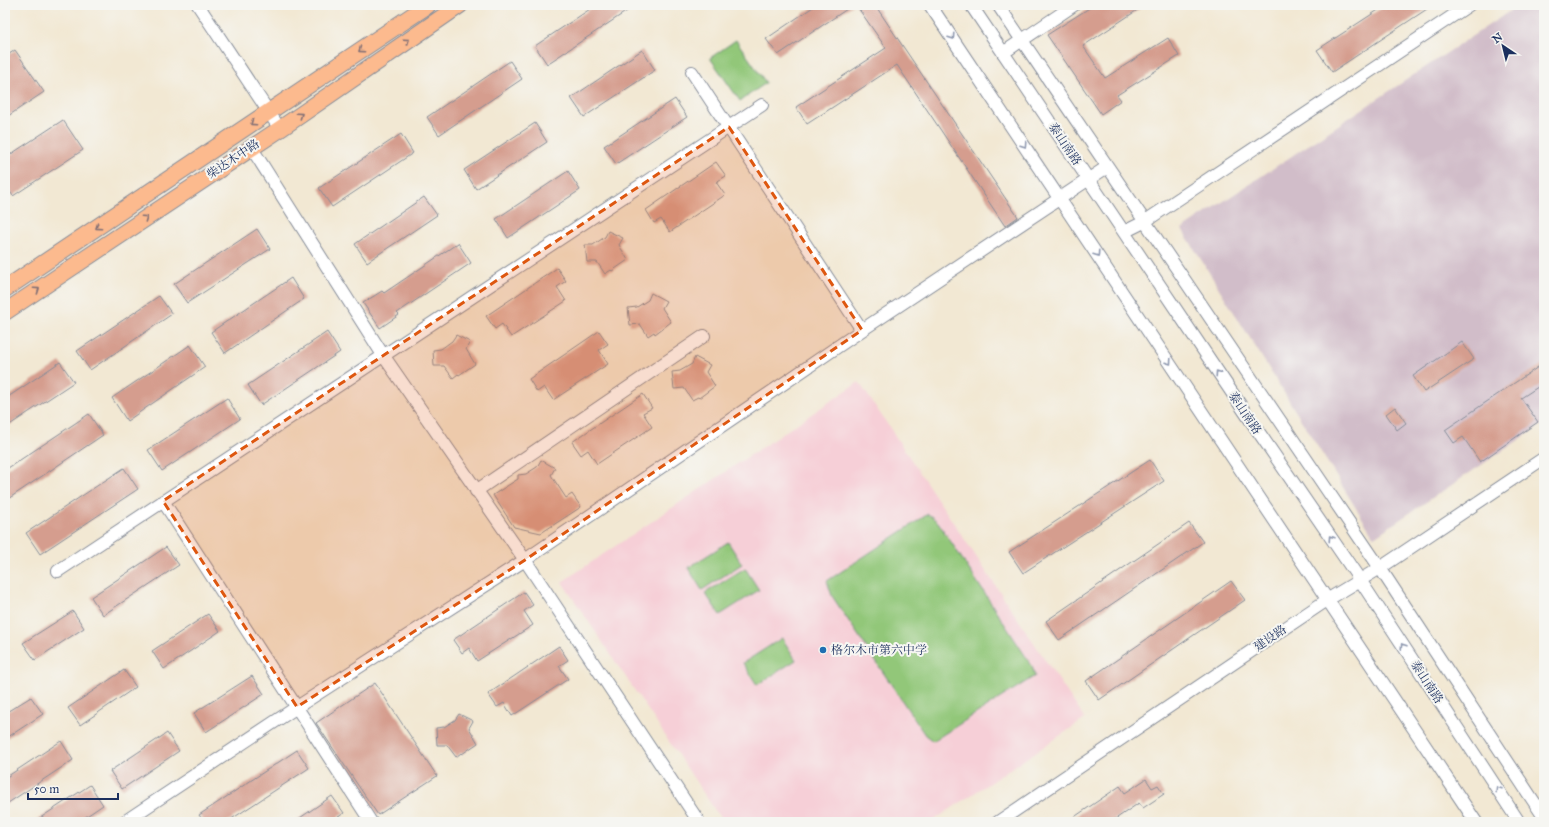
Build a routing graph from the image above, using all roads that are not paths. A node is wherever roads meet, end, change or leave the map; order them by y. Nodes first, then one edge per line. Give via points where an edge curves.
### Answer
1 (198, 5) edge
2 (428, 5) edge
3 (460, 5) edge
4 (930, 5) edge
5 (971, 5) edge
6 (998, 5) edge
7 (1074, 5) edge
8 (1469, 5) edge
9 (1021, 40) junction
10 (1003, 52) junction
11 (692, 72) dead end
12 (762, 105) dead end
13 (268, 112) junction
14 (728, 127) junction
15 (280, 129) junction
16 (251, 147) junction
17 (1107, 167) junction
18 (1088, 179) junction
19 (1060, 198) junction
20 (1144, 222) junction
21 (1124, 232) junction
22 (5, 289) edge
23 (5, 312) edge
24 (862, 330) junction
25 (704, 336) dead end
26 (383, 355) junction
27 (1544, 458) edge
28 (476, 490) junction
29 (163, 501) junction
30 (524, 560) junction
31 (1380, 568) junction
32 (58, 571) dead end
33 (1360, 580) junction
34 (1327, 600) junction
35 (297, 707) junction
36 (1544, 817) edge
37 (124, 822) edge
38 (371, 822) edge
39 (699, 822) edge
40 (998, 822) edge
41 (1476, 822) edge
42 (1519, 822) edge

1 - 13 street
2 -> 13 main road, 柴达木中路
15 -> 3 main road, 柴达木中路
4 -> 19 street
5 - 10 street, 泰山南路
6 - 9 street
7 - 9 street
8 - 20 street
9 - 10 street
9 - 17 street
10 - 18 street, 泰山南路
11 - 14 street
12 - 14 street
13 - 15 street
13 -> 22 main road, 柴达木中路
14 - 24 street
14 - 26 street
15 - 16 main road, 柴达木中路
23 -> 16 main road, 柴达木中路
16 - 26 street
17 - 18 street
17 - 20 street
18 - 19 street
18 - 21 street, 泰山南路
19 - 24 street
19 -> 34 street
20 - 21 street
20 - 31 street
33 -> 21 street, 泰山南路
24 - 30 street
25 - 28 street
26 - 28 street
26 - 29 street
27 - 31 street, 建设路
28 - 30 street
29 - 32 street
29 - 35 street
30 - 35 street
30 - 39 street
31 - 33 street, 建设路
31 - 36 street
33 - 34 street, 建设路
42 -> 33 street, 泰山南路
34 - 40 street, 建设路
34 - 41 street
35 - 37 street
35 - 38 street

